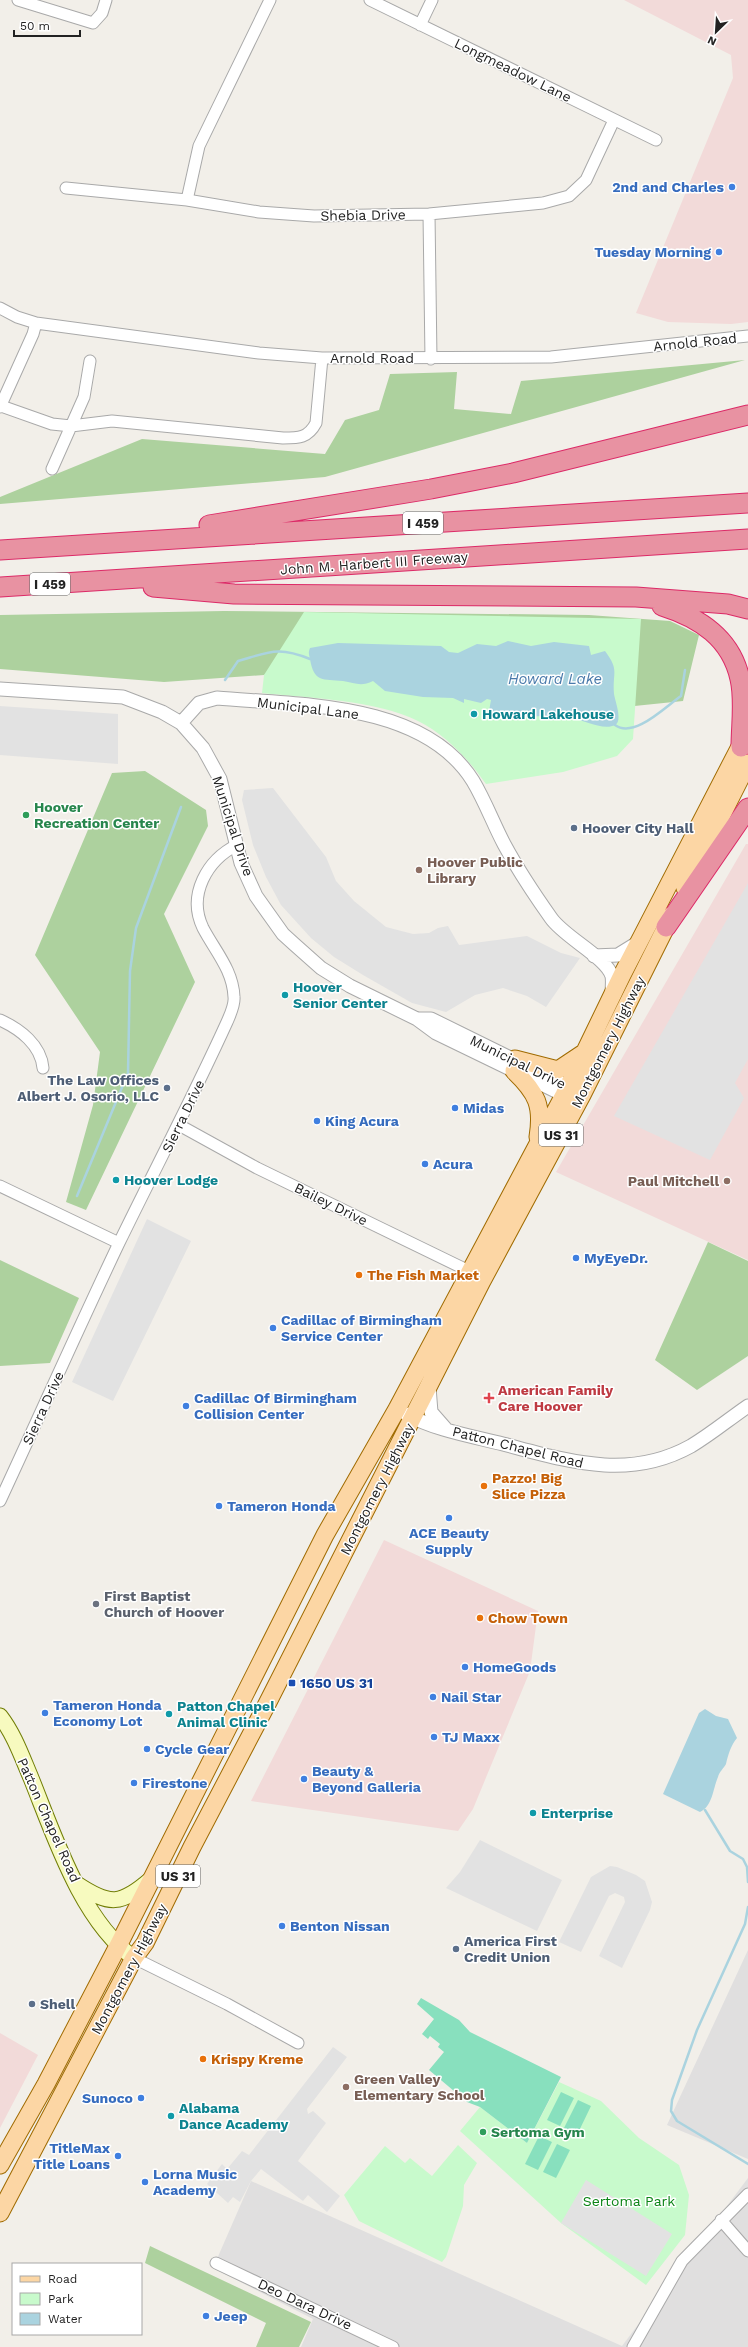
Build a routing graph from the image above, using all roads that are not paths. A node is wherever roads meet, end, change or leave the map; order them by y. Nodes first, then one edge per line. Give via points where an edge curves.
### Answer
1 (18, 0) edge
2 (106, 0) edge
3 (270, 0) edge
4 (370, 0) edge
5 (432, 0) edge
6 (420, 25) junction
7 (614, 120) junction
8 (656, 140) dead end
9 (66, 188) dead end
10 (187, 200) junction
11 (429, 214) junction
12 (0, 308) edge
13 (36, 323) junction
14 (748, 336) edge
15 (322, 358) junction
16 (431, 358) junction
17 (90, 361) dead end
18 (0, 407) edge
19 (748, 415) edge
20 (71, 426) junction
21 (52, 469) dead end
22 (748, 503) edge
23 (748, 539) edge
24 (98, 543) junction
25 (0, 550) edge
26 (100, 581) junction
27 (0, 587) edge
28 (636, 597) junction
29 (748, 609) edge
30 (0, 688) edge
31 (181, 723) junction
32 (746, 747) edge
33 (748, 808) edge
34 (236, 845) junction
35 (666, 927) junction
36 (640, 941) junction
37 (594, 956) junction
38 (612, 997) junction
39 (0, 1020) edge
40 (587, 1050) junction
41 (514, 1065) junction
42 (43, 1068) dead end
43 (572, 1092) junction
44 (179, 1125) junction
45 (537, 1145) junction
46 (0, 1186) edge
47 (119, 1243) junction
48 (469, 1271) junction
49 (486, 1273) junction
50 (429, 1386) junction
51 (748, 1406) edge
52 (397, 1409) junction
53 (413, 1418) junction
54 (446, 1429) junction
55 (0, 1501) edge
56 (2, 1721) edge
57 (151, 1879) junction
58 (77, 1884) junction
59 (118, 1946) junction
60 (134, 1958) junction
61 (298, 2043) dead end
62 (0, 2165) edge
63 (748, 2194) edge
64 (0, 2213) edge
65 (722, 2220) junction
66 (748, 2251) edge
67 (216, 2263) dead end
68 (393, 2347) edge
69 (633, 2347) edge

1 - 2 street via 93,23 102,13
3 - 10 street via 256,24 199,146
4 - 6 street, Longmeadow Lane
5 - 6 street
6 - 7 street, Longmeadow Lane
7 - 8 street, Longmeadow Lane
7 - 11 street, Shebia Drive via 586,180 569,196 543,203
9 - 10 street, Shebia Drive
10 - 11 street, Shebia Drive via 260,212 314,216
11 - 16 street
12 - 13 street, Arnold Road
13 - 15 street, Arnold Road via 259,353
13 - 18 street
14 - 16 street, Arnold Road via 551,358
15 - 16 street, Arnold Road
15 - 20 street via 316,423 311,432 302,438 112,421
17 - 20 street via 84,397
18 - 20 street via 52,424
19 - 24 highway via 506,475
20 - 21 street
22 - 24 highway, I 459
23 - 26 highway, John M. Harbert III Freeway / I 459
24 - 25 highway, I 459
26 - 27 highway, John M. Harbert III Freeway / I 459
26 - 28 highway via 234,594
28 - 29 highway via 728,604
28 - 32 highway via 684,613 714,631 731,655 740,679
30 - 31 street, Municipal Drive via 123,697 162,712
31 - 34 street, Municipal Drive via 203,748 220,779
31 - 37 street, Municipal Lane via 199,703 217,698 343,710 401,725 436,744 457,762 472,780 509,852 556,926
32 - 35 main road, Montgomery Highway / US 31
32 - 36 main road, Montgomery Highway / US 31
33 - 35 highway
34 - 41 street, Municipal Drive via 256,896 283,934 321,968 350,986 417,1019 436,1033
34 - 44 street, Sierra Drive via 222,853 205,873 199,886 198,899 202,926 229,974 235,999
35 - 43 main road, Montgomery Highway / US 31
36 - 37 street via 618,955
36 - 38 main road, Montgomery Highway / US 31
37 - 38 street, Municipal Lane via 612,976
38 - 40 main road, Montgomery Highway / US 31
39 - 42 street via 24,1034 38,1051
40 - 41 main road via 575,1061 558,1070
40 - 43 main road, Montgomery Highway / US 31
41 - 43 street, Municipal Drive
41 - 45 main road via 540,1106
43 - 45 main road, Montgomery Highway / US 31
43 - 49 main road, Montgomery Highway / US 31
44 - 47 street, Sierra Drive
44 - 48 street, Bailey Drive via 257,1168
45 - 48 main road, Montgomery Highway / US 31
46 - 47 street
47 - 55 street, Sierra Drive
48 - 49 street, Bailey Drive
48 - 52 main road, Montgomery Highway / US 31
49 - 50 main road, Montgomery Highway / US 31
50 - 53 main road, Montgomery Highway / US 31
50 - 54 street via 431,1412
51 - 54 street, Patton Chapel Road via 713,1432 678,1452 625,1467 583,1464
52 - 53 street, Patton Chapel Road
52 - 57 main road, Montgomery Highway / US 31 via 318,1549
53 - 54 street, Patton Chapel Road
53 - 60 main road, Montgomery Highway / US 31 via 145,1943
56 - 58 main road, Patton Chapel Road via 66,1865
57 - 58 main road via 132,1896 120,1900 107,1899
57 - 59 main road, Montgomery Highway / US 31
58 - 59 main road, Patton Chapel Road via 95,1916
59 - 60 main road, Patton Chapel Road
59 - 62 main road, Montgomery Highway / US 31 via 46,2084
60 - 61 street
60 - 64 main road, Montgomery Highway / US 31
63 - 65 street
65 - 66 street
65 - 69 street via 682,2261
67 - 68 street, Deo Dara Drive

